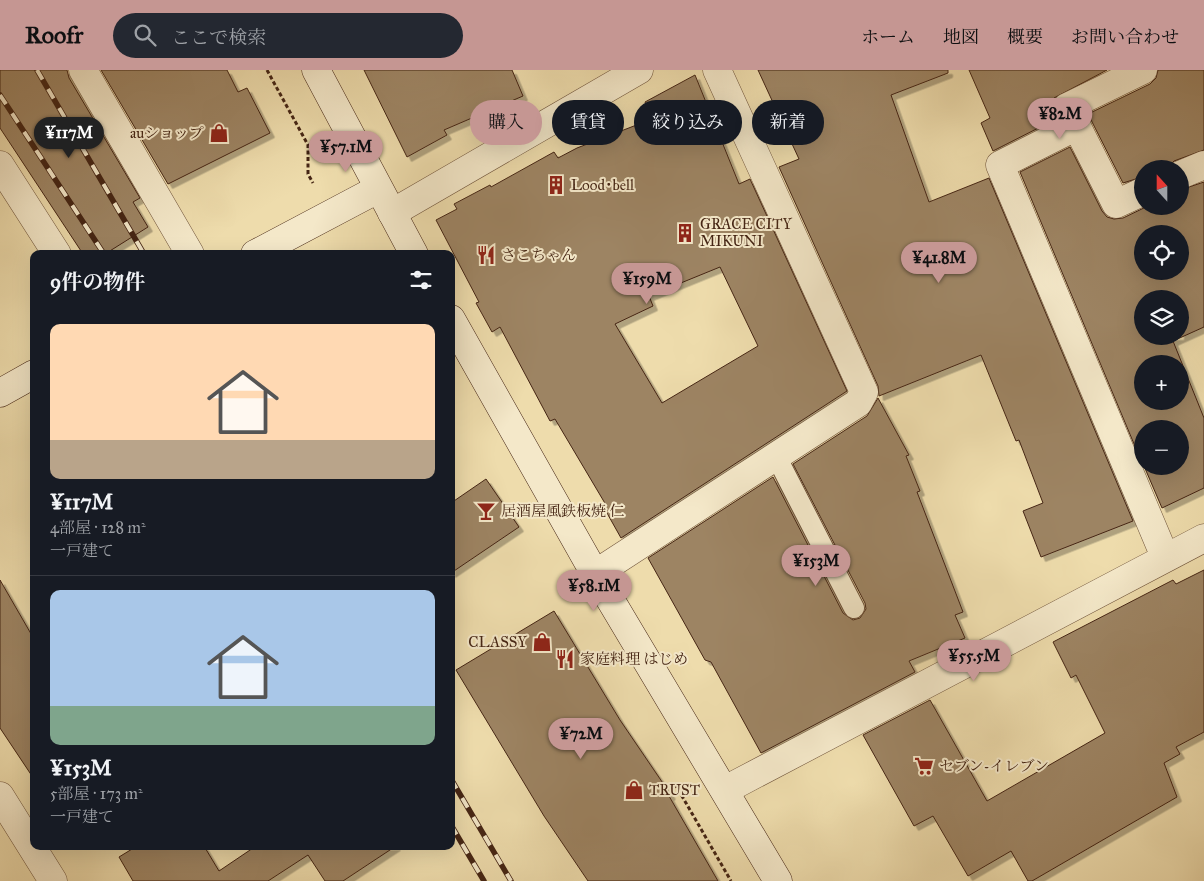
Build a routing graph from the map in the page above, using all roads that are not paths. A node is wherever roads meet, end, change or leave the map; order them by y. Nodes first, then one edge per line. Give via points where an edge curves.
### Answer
1 (83, 70) edge
2 (316, 70) edge
3 (639, 70) edge
4 (717, 70) edge
5 (1143, 70) edge
6 (1077, 126) junction
7 (1204, 164) edge
8 (0, 165) edge
9 (1189, 171) edge
10 (378, 189) junction
11 (1134, 196) edge
12 (392, 213) junction
13 (54, 250) edge
14 (188, 250) edge
15 (263, 250) edge
16 (412, 250) edge
17 (455, 326) edge
18 (30, 376) edge
19 (0, 393) edge
20 (776, 456) junction
21 (1204, 538) edge
22 (1165, 557) junction
23 (595, 574) junction
24 (854, 608) dead end
25 (725, 790) junction
26 (0, 796) edge
27 (30, 844) edge
28 (34, 850) edge
29 (53, 881) edge
30 (778, 881) edge

1 - 14 street
2 - 10 street
3 - 12 street
4 - 20 street via 864,392 858,403
5 - 6 street via 1067,107
6 - 11 street via 1116,204
6 - 22 street via 1000,165
7 - 9 street
8 - 13 street
10 - 12 street
10 - 15 street
12 - 16 street
17 - 23 street
18 - 19 street
20 - 23 street
20 - 24 lane
21 - 22 street
22 - 25 street
23 - 25 street
25 - 30 street
26 - 27 street
28 - 29 street

